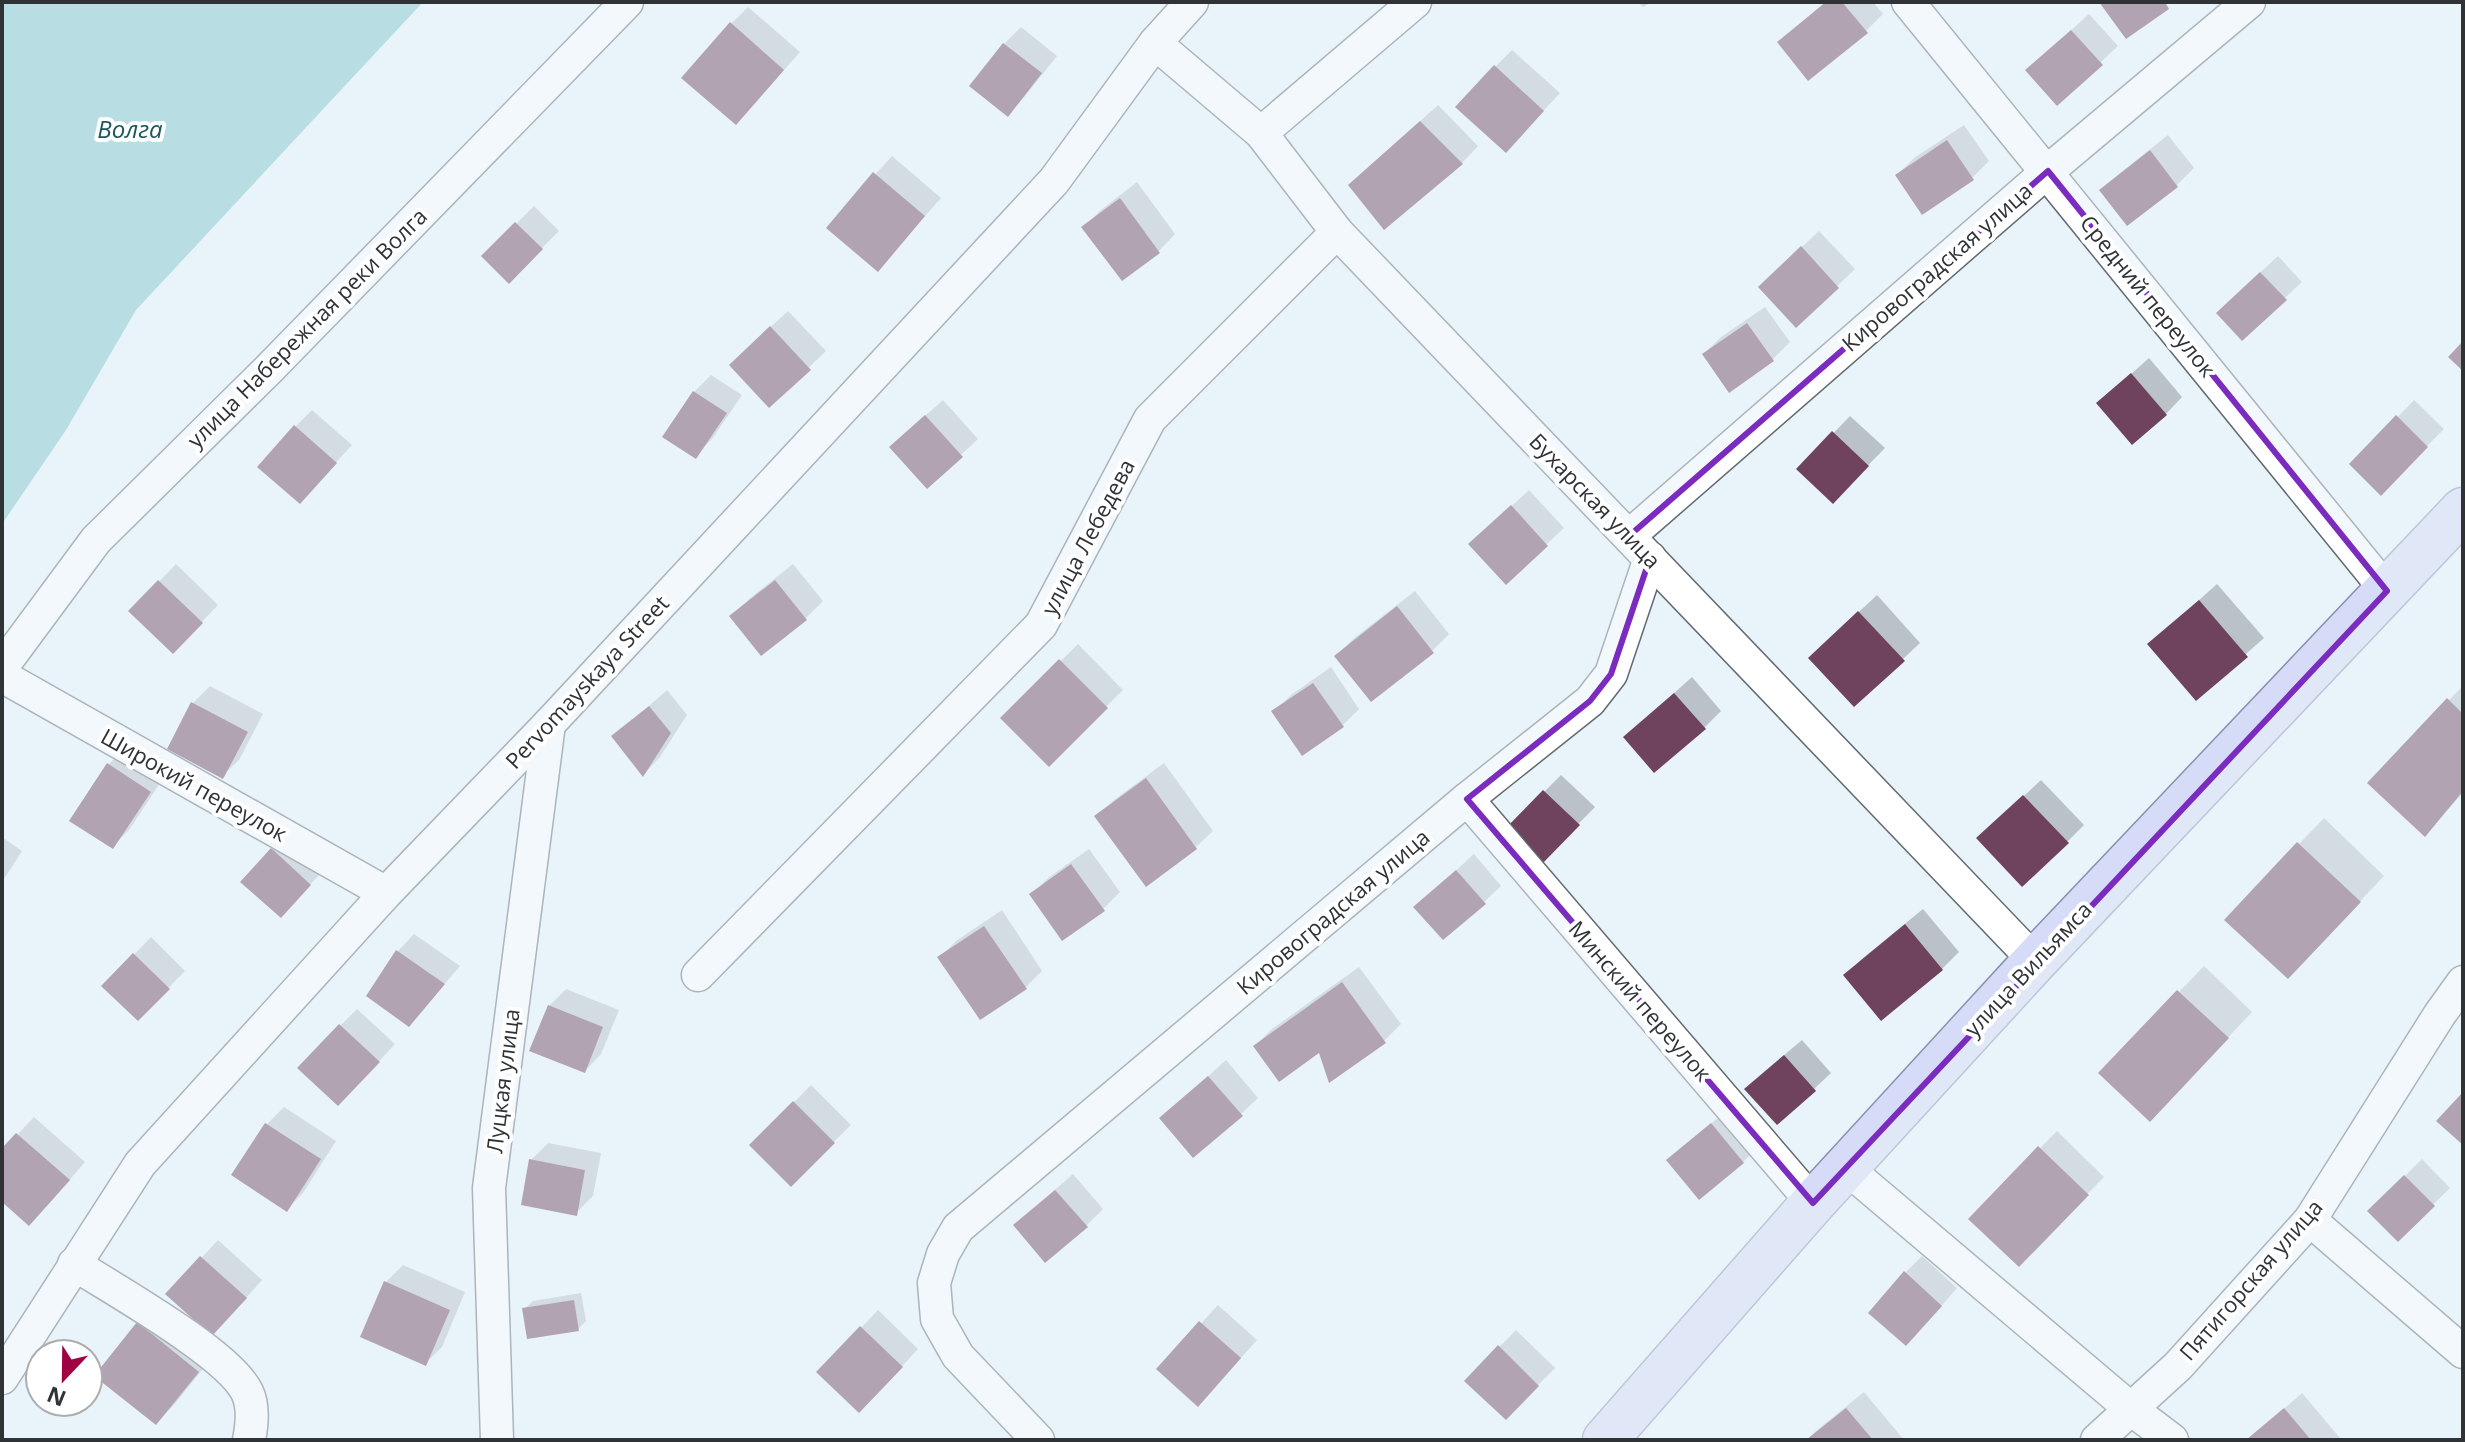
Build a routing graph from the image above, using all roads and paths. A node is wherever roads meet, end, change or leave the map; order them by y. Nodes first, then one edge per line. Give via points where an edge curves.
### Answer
1 (627, 2) edge
2 (1192, 2) edge
3 (1415, 2) edge
4 (1908, 2) edge
5 (2249, 2) edge
6 (1155, 43) junction
7 (1261, 133) junction
8 (2048, 171) junction
9 (1337, 232) junction
10 (2463, 510) edge
11 (1640, 547) junction
12 (2387, 591) junction
13 (2, 667) edge
14 (2, 676) edge
15 (549, 724) junction
16 (1467, 799) junction
17 (386, 893) junction
18 (2035, 961) junction
19 (698, 975) dead end
20 (2463, 982) edge
21 (1845, 1167) junction
22 (1813, 1203) junction
23 (2310, 1220) junction
24 (74, 1264) junction
25 (2463, 1352) edge
26 (2, 1378) edge
27 (2131, 1409) junction
28 (249, 1440) edge
29 (497, 1440) edge
30 (1038, 1440) edge
31 (1605, 1440) edge
32 (2097, 1440) edge
33 (2172, 1440) edge

1 - 13 street, улица Набережная реки Волга via 96,540
2 - 6 street, Pervomayskaya Street
3 - 7 street
4 - 8 street, Средний переулок
5 - 8 street, Кировоградская улица
6 - 7 street, Бухарская улица
6 - 15 street, Pervomayskaya Street via 1054,181
7 - 9 street, Бухарская улица
8 - 11 street, Кировоградская улица
8 - 12 street, Средний переулок
9 - 11 street, Бухарская улица
9 - 19 street, улица Лебедева via 1150,419 1041,625
10 - 12 main road, улица Вильямса
11 - 16 street, Кировоградская улица via 1611,674 1590,701
11 - 18 street, Бухарская улица
12 - 18 main road, улица Вильямса
14 - 17 street, Широкий переулок
15 - 17 street, Pervomayskaya Street
15 - 29 street, Луцкая улица via 489,1188
16 - 22 street, Минский переулок
16 - 30 street, Кировоградская улица via 958,1228 934,1283 937,1319 958,1356
17 - 24 street, Pervomayskaya Street via 140,1164
18 - 21 main road, улица Вильямса
20 - 23 street, Пятигорская улица
21 - 22 main road, улица Вильямса
21 - 27 street
22 - 31 main road, улица Вильямса
23 - 25 street
23 - 27 street, Пятигорская улица via 2178,1366
24 - 26 street, Pervomayskaya Street
24 - 28 street via 181,1332 236,1376 252,1412
27 - 32 street, Пятигорская улица
27 - 33 street

